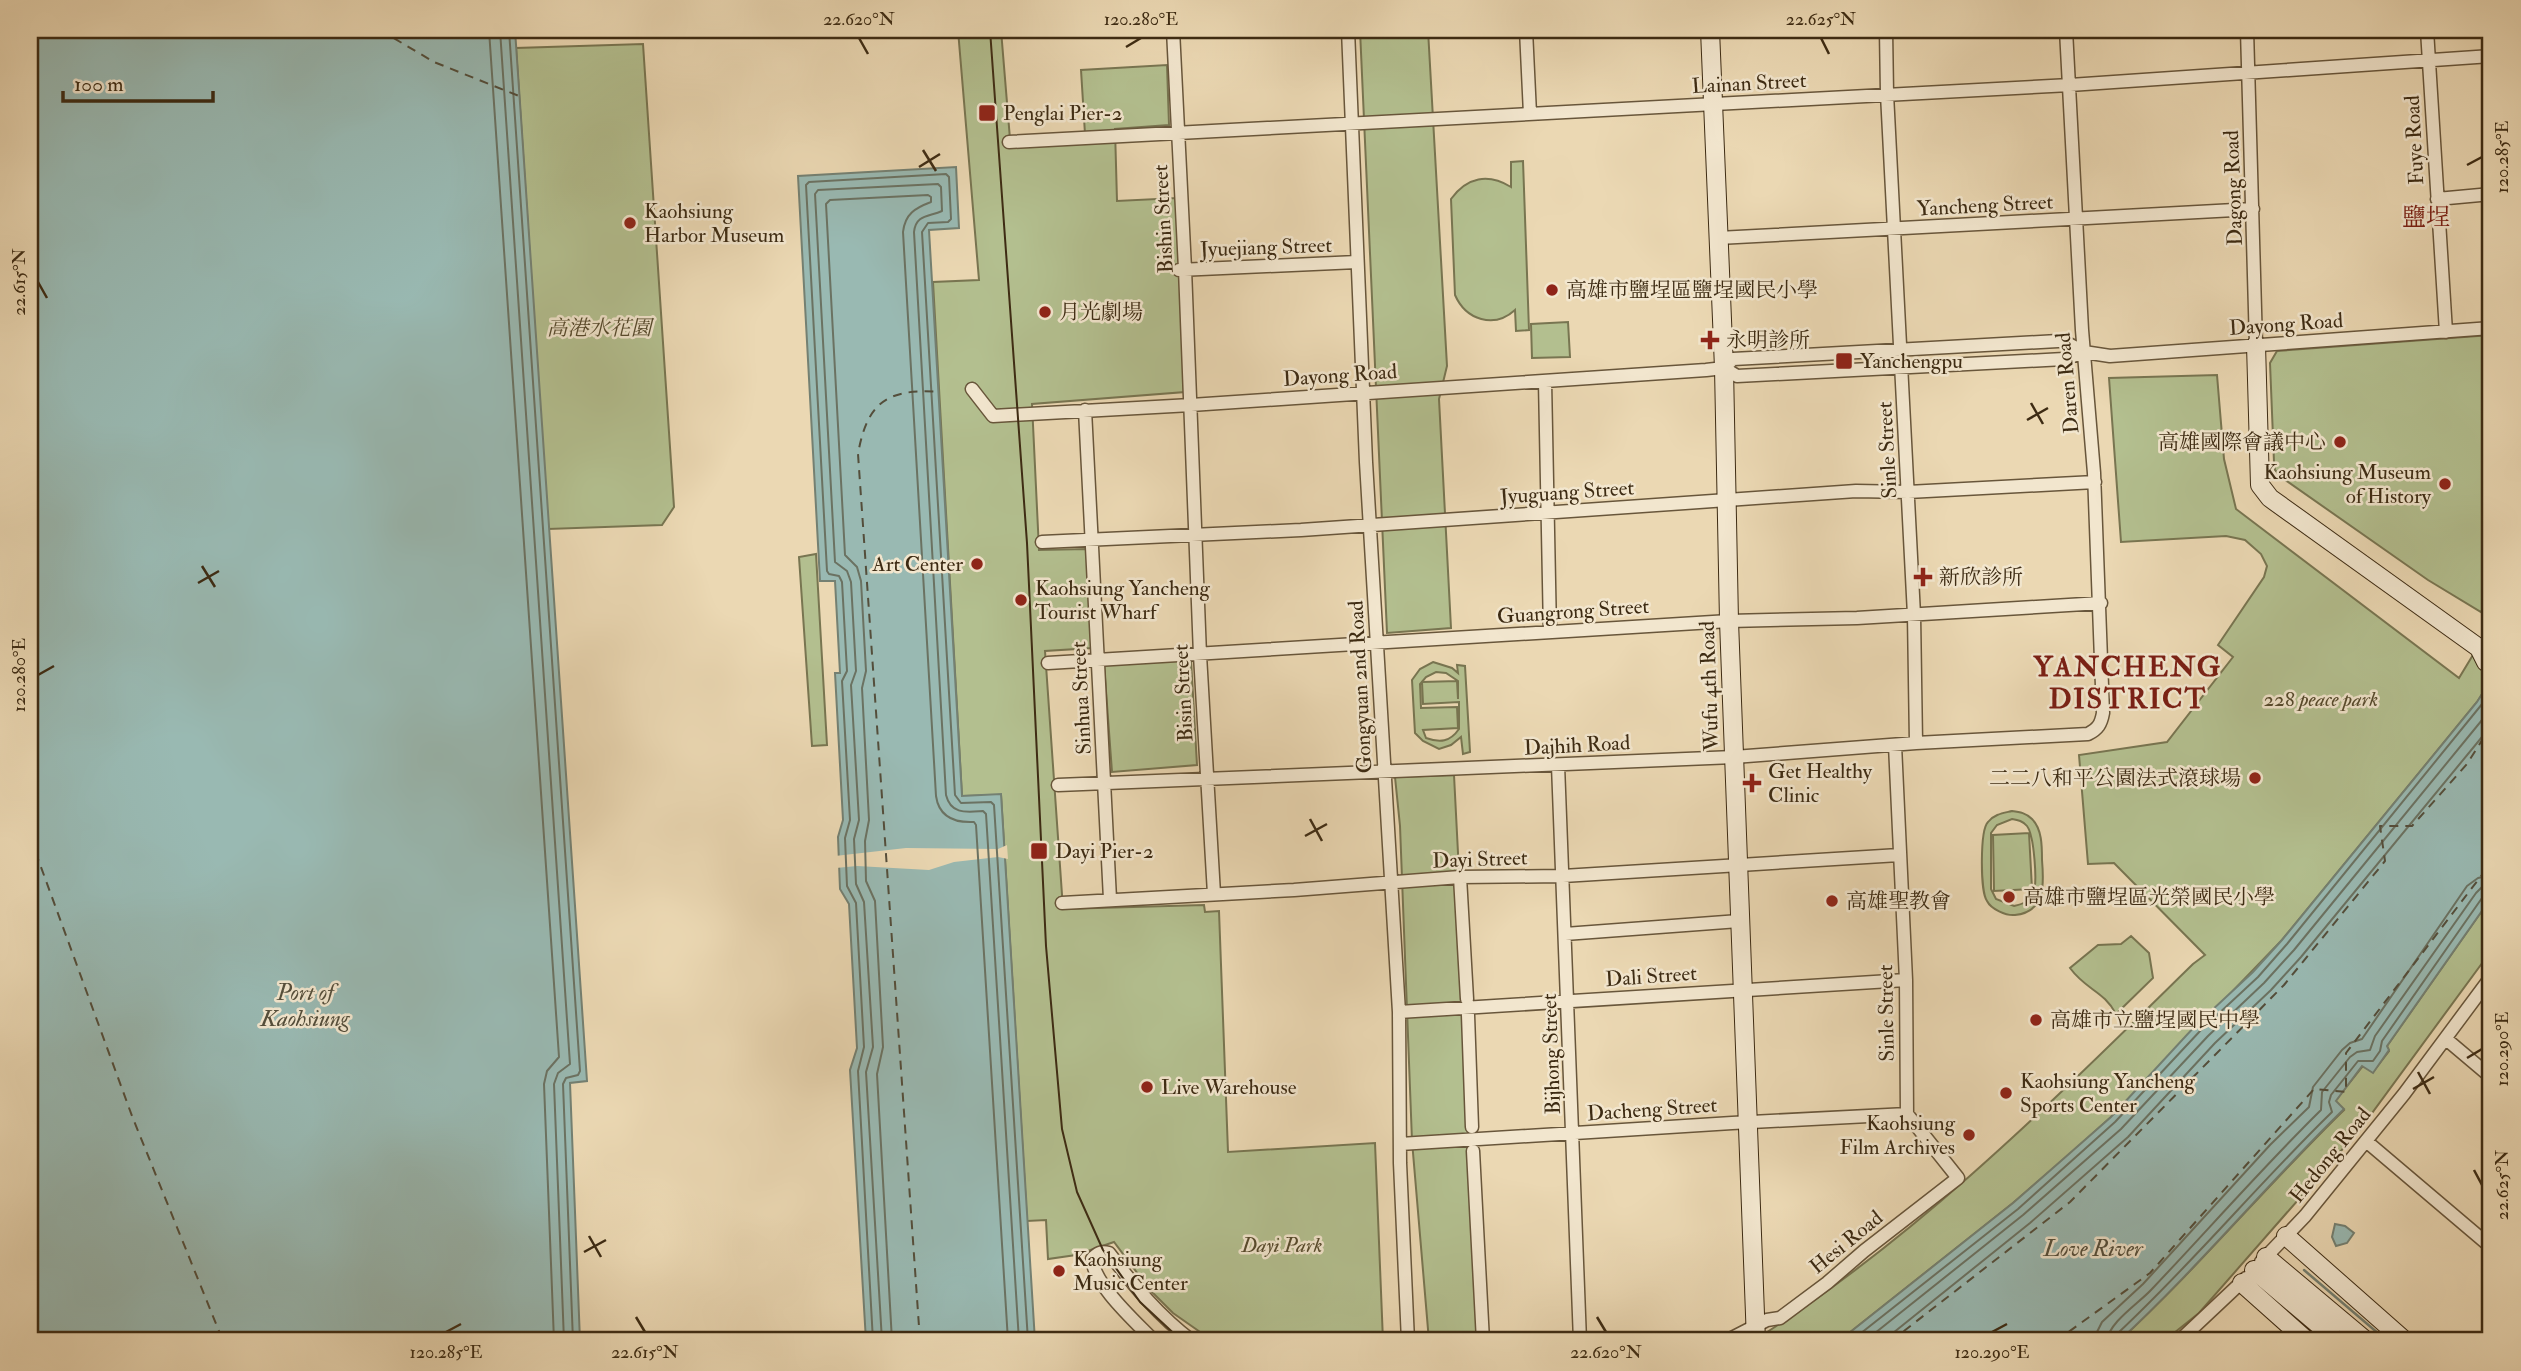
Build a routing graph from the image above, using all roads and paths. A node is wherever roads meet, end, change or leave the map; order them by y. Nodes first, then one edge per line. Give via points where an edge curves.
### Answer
1 (1172, 30) edge
2 (1348, 30) edge
3 (1527, 30) edge
4 (1710, 30) edge
5 (1886, 30) edge
6 (2066, 30) edge
7 (2247, 30) edge
8 (2427, 30) edge
9 (2491, 56) edge
10 (2429, 60) junction
11 (2250, 72) junction
12 (2070, 85) junction
13 (1887, 94) junction
14 (1712, 104) junction
15 (1530, 114) junction
16 (1351, 123) junction
17 (1177, 132) junction
18 (1009, 142) dead end
19 (2491, 194) edge
20 (2437, 199) junction
21 (2253, 209) junction
22 (2076, 220) junction
23 (1895, 229) junction
24 (1718, 238) junction
25 (1357, 262) junction
26 (1182, 270) junction
27 (2491, 328) edge
28 (2446, 332) junction
29 (2256, 345) junction
30 (1901, 351) junction
31 (2084, 352) junction
32 (1902, 367) junction
33 (1724, 368) junction
34 (1545, 381) junction
35 (972, 389) dead end
36 (1364, 394) junction
37 (1191, 405) junction
38 (1085, 411) junction
39 (2095, 482) junction
40 (1908, 492) junction
41 (1726, 501) junction
42 (1549, 512) junction
43 (1369, 525) junction
44 (1196, 534) junction
45 (1093, 539) junction
46 (1042, 542) dead end
47 (2101, 603) junction
48 (1914, 615) junction
49 (1729, 621) junction
50 (1550, 632) junction
51 (1377, 643) junction
52 (2485, 647) edge
53 (1200, 655) junction
54 (1099, 660) junction
55 (1048, 663) dead end
56 (2491, 666) edge
57 (2096, 730) joint
58 (1916, 743) junction
59 (1895, 745) junction
60 (1734, 757) junction
61 (1558, 765) junction
62 (1384, 773) junction
63 (1207, 779) junction
64 (1105, 783) junction
65 (1058, 785) dead end
66 (1899, 855) junction
67 (1737, 866) junction
68 (1563, 876) junction
69 (1460, 877) junction
70 (1391, 883) junction
71 (1214, 894) junction
72 (1110, 899) junction
73 (1062, 902) dead end
74 (1739, 921) junction
75 (1565, 934) junction
76 (2491, 977) edge
77 (1906, 980) junction
78 (1743, 989) junction
79 (1467, 999) dead end
80 (1568, 1001) junction
81 (1399, 1012) junction
82 (1468, 1015) dead end
83 (2446, 1038) junction
84 (2491, 1077) edge
85 (1907, 1114) junction
86 (1747, 1122) junction
87 (1472, 1128) dead end
88 (1573, 1134) junction
89 (2366, 1141) junction
90 (1400, 1144) junction
91 (1473, 1151) dead end
92 (2286, 1236) junction
93 (2491, 1247) edge
94 (2254, 1270) junction
95 (1755, 1334) edge
96 (1574, 1340) edge
97 (1154, 1341) edge
98 (1192, 1341) edge
99 (1408, 1341) edge
100 (1483, 1341) edge
101 (1516, 1341) edge
102 (1580, 1341) edge
103 (1726, 1341) edge
104 (2179, 1341) edge
105 (2307, 1341) edge
106 (2338, 1341) edge
107 (2366, 1341) edge
108 (2405, 1341) edge

1 - 17 street, Bishin Street
2 - 16 street, Gongyuan 2nd Road
3 - 15 street
4 - 14 street, Wufu 4th Road
5 - 13 street, Sinle Street
6 - 12 street, Daren Road
7 - 11 street, Dagong Road
8 - 10 street, Fuye Road
9 - 10 street, Lainan Street
10 - 11 street, Lainan Street
10 - 20 street, Fuye Road
11 - 12 street, Lainan Street
11 - 21 street, Dagong Road
12 - 13 street, Lainan Street
12 - 22 street, Daren Road
13 - 14 street, Lainan Street
13 - 23 street, Sinle Street
14 - 15 street, Lainan Street
14 - 24 street, Wufu 4th Road
15 - 16 street, Lainan Street
16 - 17 street, Lainan Street
16 - 25 street, Gongyuan 2nd Road
17 - 18 street, Lainan Street
17 - 26 street, Bishin Street
19 - 20 street
20 - 28 street, Fuye Road
21 - 22 street, Yancheng Street
21 - 29 street, Dagong Road
22 - 23 street, Yancheng Street
22 - 31 street, Daren Road
23 - 24 street, Yancheng Street
23 - 30 street, Sinle Street
24 - 33 street, Wufu 4th Road
25 - 26 street, Jyuejiang Street
25 - 36 street, Gongyuan 2nd Road
26 - 37 street, Bishin Street
27 - 28 street, Dayong Road
28 - 29 street, Dayong Road
29 - 31 street, Dayong Road via 2109,356
29 - 52 street via 2260,485 2270,498
30 - 31 street, Dayong Road via 2063,341
30 - 32 street, Sinle Street
30 - 33 street, Dayong Road via 1733,359
31 - 32 street, Dayong Road via 2064,359
31 - 39 street, Daren Road
32 - 33 street, Dayong Road via 1737,376
32 - 40 street, Sinle Street
33 - 34 street, Dayong Road
33 - 41 street, Wufu 4th Road
34 - 36 street, Dayong Road
34 - 42 street
35 - 38 street, Dayong Road via 993,416
36 - 37 street, Dayong Road
36 - 43 street, Gongyuan 2nd Road
37 - 38 street, Dayong Road
37 - 44 street, Bisin Street
38 - 45 street, Sinhua Street
39 - 40 street, Jyuguang Street
39 - 47 street, Daren Road
40 - 41 street, Jyuguang Street
40 - 48 street, Sinle Street
41 - 42 street, Jyuguang Street
41 - 49 street, Wufu 4th Road
42 - 43 street, Jyuguang Street
42 - 50 street
43 - 44 street, Jyuguang Street
43 - 51 street, Gongyuan 2nd Road
44 - 45 street, Jyuguang Street
44 - 53 street, Bisin Street
45 - 46 street, Jyuguang Street
45 - 54 street, Sinhua Street
47 - 48 street, Guangrong Street
47 - 57 street, Daren Road via 2104,713
48 - 49 street, Guangrong Street
48 - 58 street, Sinle Street
49 - 50 street, Guangrong Street
49 - 60 street, Wufu 4th Road
50 - 51 street, Guangrong Street
51 - 53 street, Guangrong Street
51 - 62 street, Gongyuan 2nd Road
52 - 56 street via 2486,662
53 - 54 street, Guangrong Street
53 - 63 street, Bisin Street
54 - 55 street, Guangrong Street
54 - 64 street, Sinhua Street
57 - 58 street, Dajhih Road
58 - 59 street, Dajhih Road
59 - 60 street, Dajhih Road
59 - 66 street, Sinle Street
60 - 61 street, Dajhih Road
60 - 67 street, Wufu 4th Road
61 - 62 street, Dajhih Road
61 - 68 street, Bijhong Street
62 - 63 street, Dajhih Road
62 - 70 street, Gongyuan 2nd Road
63 - 64 street, Dajhih Road
63 - 71 street, Bisin Street
64 - 65 street, Dajhih Road
64 - 72 street, Sinhua Street
66 - 67 street, Dayi Street
66 - 77 street, Sinle Street
67 - 68 street, Dayi Street
67 - 74 street, Wufu 4th Road
68 - 69 street, Dayi Street
68 - 75 street, Bijhong Street
69 - 70 street, Dayi Street
69 - 79 street
70 - 71 street, Dayi Street
70 - 81 street, Gongyuan 2nd Road
71 - 72 street, Dayi Street
72 - 73 street, Dayi Street
74 - 75 street
74 - 78 street, Wufu 4th Road
75 - 80 street, Bijhong Street
76 - 83 street, Hedong Road
77 - 78 street, Dali Street
77 - 85 street, Sinle Street
78 - 80 street, Dali Street
78 - 86 street, Wufu 4th Road
80 - 81 street, Dali Street
80 - 88 street, Bijhong Street
81 - 90 street, Gongyuan 2nd Road
82 - 87 street
83 - 84 street
83 - 89 street, Hedong Road
85 - 86 street, Dacheng Street
85 - 95 street, Hesi Road via 1958,1178 1780,1318 1767,1320
86 - 88 street, Dacheng Street
86 - 95 street, Wufu 4th Road
88 - 90 street, Dacheng Street
88 - 102 street, Bijhong Street
89 - 92 street, Hedong Road
89 - 93 street
90 - 99 street, Gongyuan 2nd Road
91 - 100 street
92 - 94 street, Hedong Road
92 - 108 street
94 - 104 street, Hedong Road
94 - 105 street
94 - 106 street
94 - 107 street
95 - 103 street
96 - 101 street
97 - 98 street via 1094,1272 1092,1259 1102,1251 1109,1253 1171,1325

